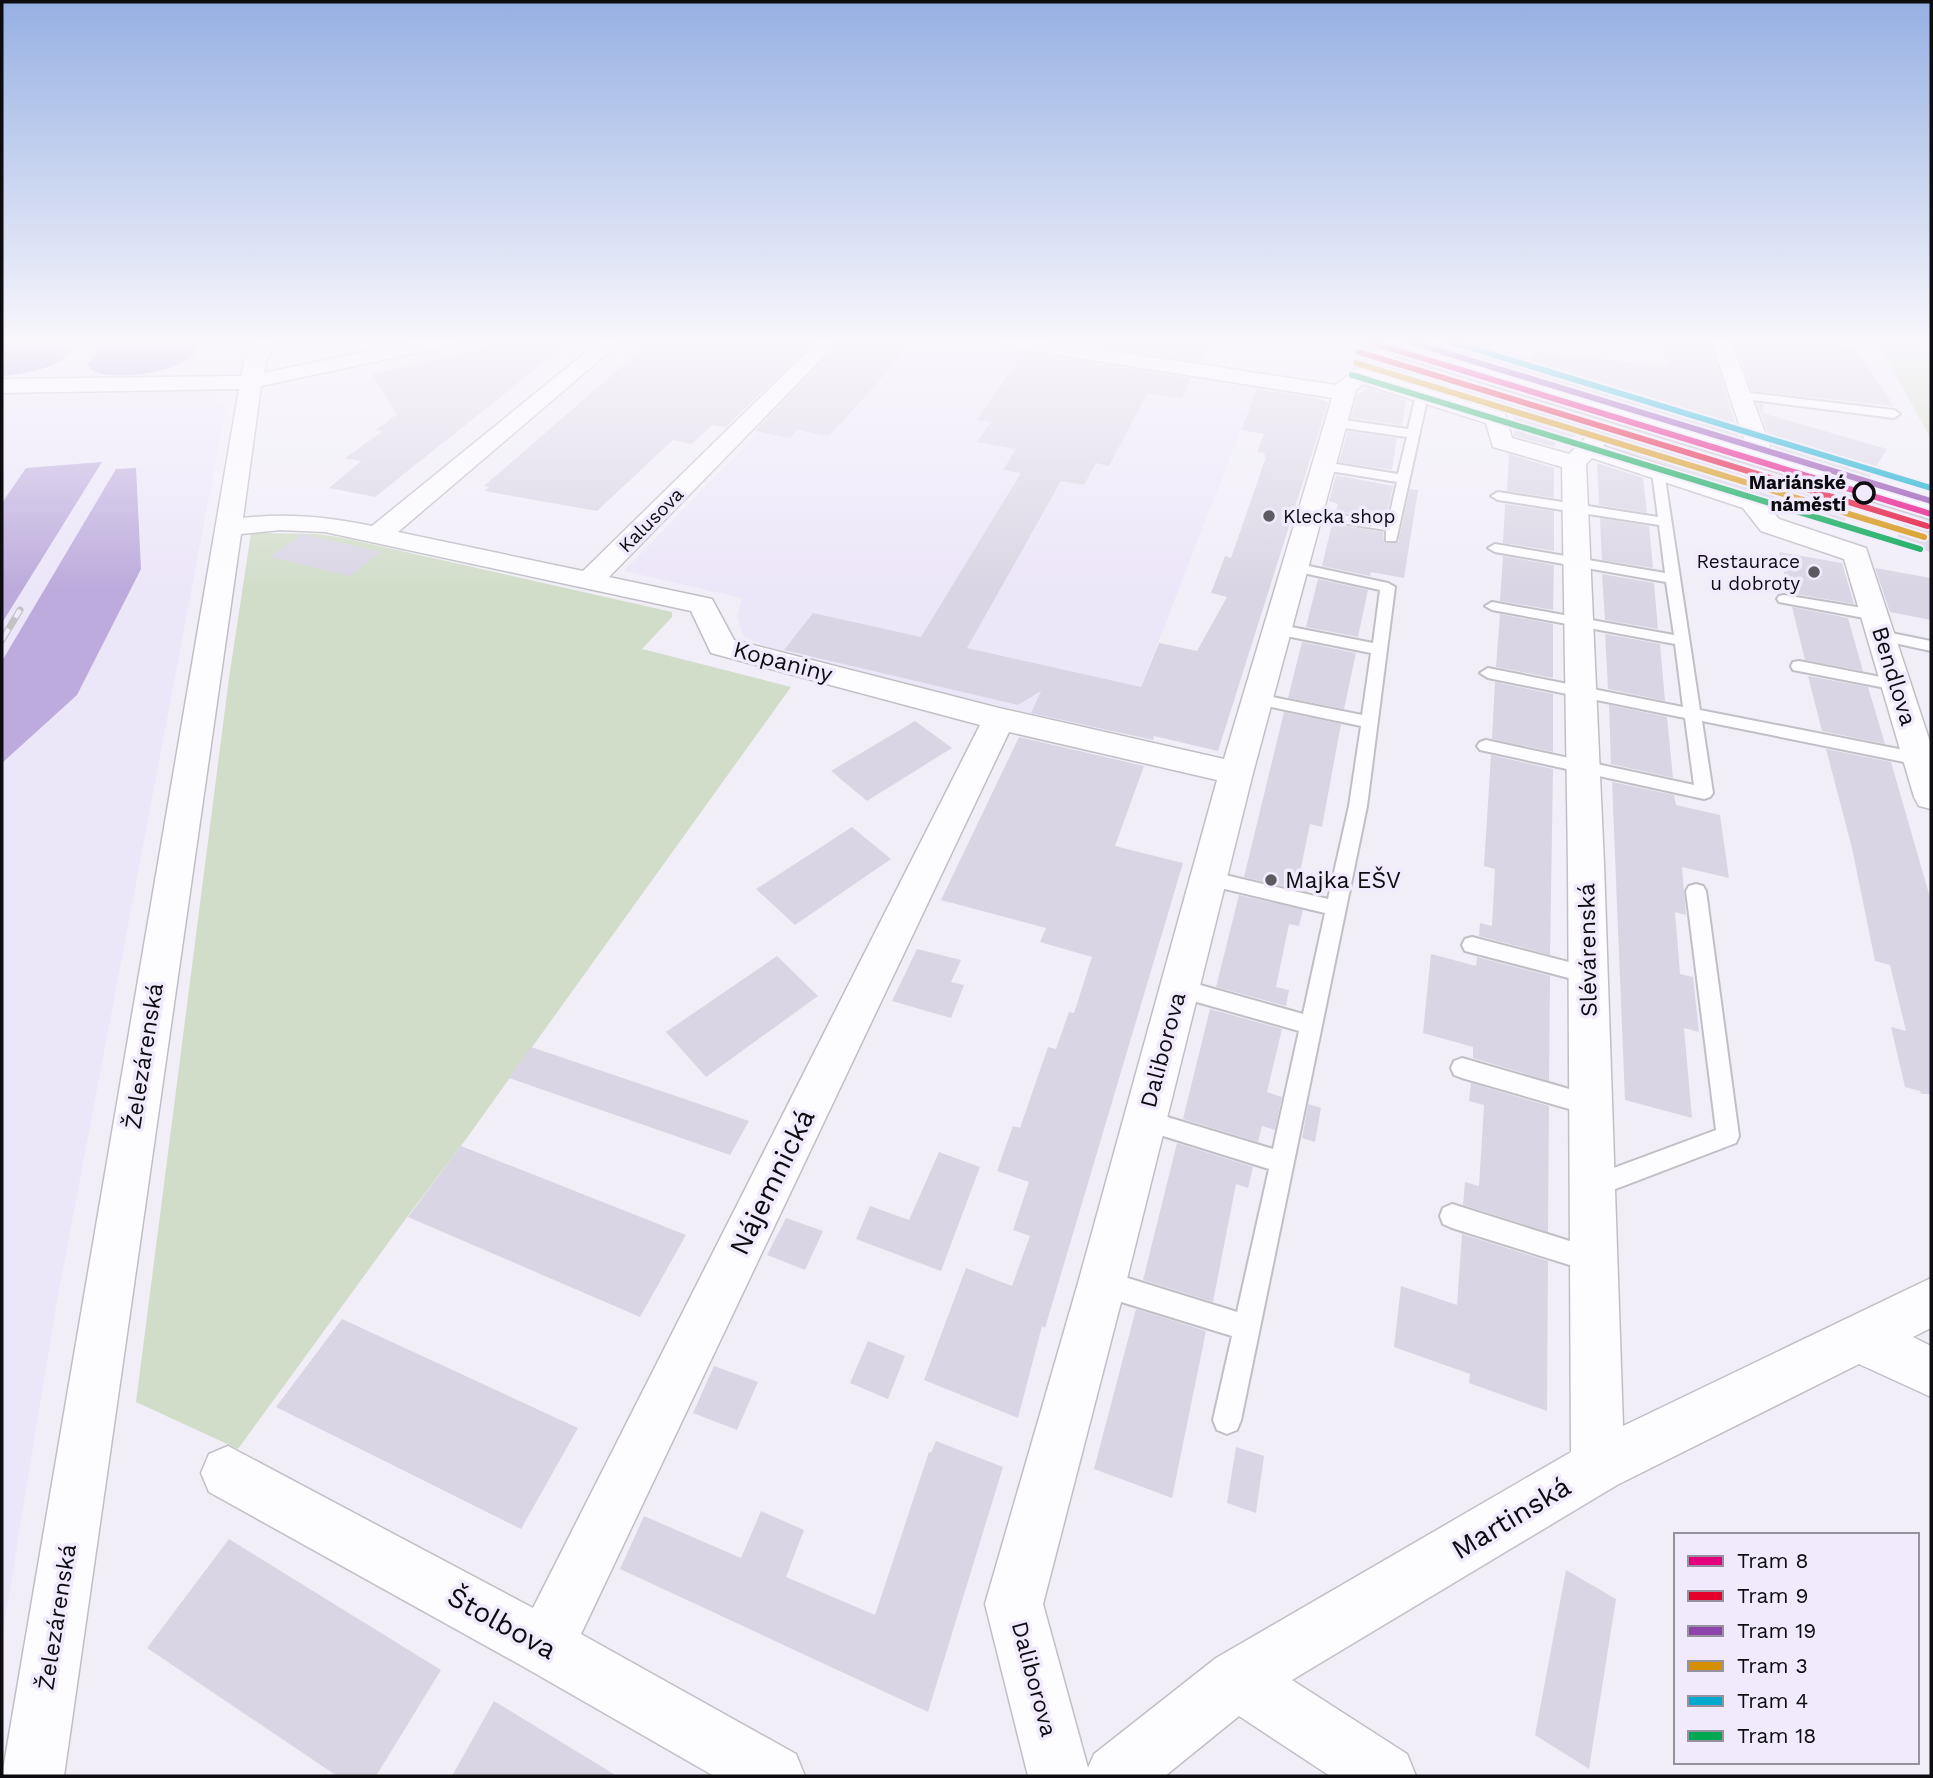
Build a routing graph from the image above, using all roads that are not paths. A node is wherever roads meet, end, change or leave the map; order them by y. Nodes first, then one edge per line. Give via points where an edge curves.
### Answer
1 (245, 423) edge
2 (513, 423) edge
3 (747, 423) edge
4 (1415, 423) edge
5 (1498, 423) edge
6 (1654, 423) edge
7 (1751, 423) edge
8 (1337, 424) joint
9 (1413, 433) junction
10 (1585, 451) junction
11 (1763, 460) junction
12 (1324, 466) junction
13 (1658, 472) junction
14 (1404, 479) junction
15 (1498, 496) dead end
16 (1575, 508) junction
17 (1931, 511) edge
18 (1309, 514) junction
19 (1665, 522) junction
20 (228, 527) junction
21 (377, 535) junction
22 (1495, 548) dead end
23 (1576, 562) junction
24 (1294, 568) junction
25 (1674, 579) junction
26 (590, 580) junction
27 (1784, 599) dead end
28 (1492, 606) dead end
29 (1578, 622) junction
30 (1878, 626) junction
31 (1276, 629) junction
32 (1682, 641) junction
33 (1931, 646) edge
34 (1378, 649) junction
35 (1799, 666) dead end
36 (1488, 673) dead end
37 (1896, 685) junction
38 (1580, 690) junction
39 (1257, 699) junction
40 (1692, 713) junction
41 (999, 719) junction
42 (1368, 722) junction
43 (1486, 747) dead end
44 (1919, 759) junction
45 (1584, 767) junction
46 (1236, 773) junction
47 (1931, 797) edge
48 (1208, 878) junction
49 (1696, 891) dead end
50 (1334, 908) junction
51 (1472, 945) dead end
52 (1588, 975) junction
53 (1179, 988) junction
54 (1311, 1025) junction
55 (1462, 1068) dead end
56 (1590, 1105) junction
57 (1144, 1121) junction
58 (1282, 1162) junction
59 (1592, 1187) junction
60 (1452, 1216) dead end
61 (1592, 1261) junction
62 (1102, 1283) junction
63 (1931, 1302) edge
64 (1245, 1327) junction
65 (1858, 1337) junction
66 (1931, 1372) edge
67 (1227, 1420) dead end
68 (1598, 1466) junction
69 (228, 1473) dead end
70 (545, 1646) junction
71 (1237, 1679) junction
72 (33, 1776) edge
73 (774, 1776) edge
74 (1059, 1776) edge
75 (1116, 1776) edge
76 (1385, 1776) edge

1 - 20 street, Železárenská
2 - 21 street
3 - 26 street, Kalusova
4 - 9 lane
5 - 10 street via 1501,442
6 - 11 main road
7 - 11 street
8 - 9 lane
8 - 12 street, Daliborova
9 - 14 lane
10 - 13 street
10 - 16 street, Slévárenská
11 - 17 main road
12 - 14 lane
12 - 18 street, Daliborova
13 - 19 lane
13 - 30 street, Bendlova via 1752,503 1770,526 1856,555
14 - 18 lane via 1392,533
15 - 16 lane
16 - 19 lane
16 - 23 street, Slévárenská
18 - 24 street, Daliborova
19 - 25 lane
20 - 21 street, Kopaniny via 310,522
20 - 72 street, Železárenská
21 - 26 street, Kopaniny
22 - 23 lane
23 - 25 lane
23 - 29 street, Slévárenská
24 - 31 street, Daliborova
24 - 34 lane via 1388,587
25 - 32 lane
26 - 41 street, Kopaniny via 702,605 722,646
27 - 30 lane
28 - 29 lane
29 - 32 lane
29 - 38 street, Slévárenská
30 - 33 lane
30 - 37 street, Bendlova
31 - 34 lane
31 - 39 street, Daliborova
32 - 40 lane
34 - 42 lane
35 - 37 lane
36 - 38 lane
37 - 44 street, Bendlova
38 - 40 lane
38 - 45 street, Slévárenská
39 - 42 lane
39 - 46 street, Daliborova
40 - 44 lane
40 - 45 lane via 1704,793
41 - 46 street, Kopaniny
41 - 70 street, Nájemnická
42 - 50 lane via 1358,806
43 - 45 lane
44 - 47 street, Bendlova
45 - 52 street, Slévárenská
46 - 48 street, Daliborova
48 - 50 lane
48 - 53 street, Daliborova
49 - 59 lane via 1728,1136
50 - 54 lane
51 - 52 lane
52 - 56 street, Slévárenská
53 - 54 lane
53 - 57 street, Daliborova
54 - 58 lane
55 - 56 lane
56 - 59 street, Slévárenská
57 - 58 lane
57 - 62 street, Daliborova
58 - 64 lane
59 - 61 street, Slévárenská
60 - 61 lane
61 - 68 street, Slévárenská
62 - 64 lane
62 - 74 street, Daliborova via 1014,1604
63 - 65 street, Martinská
64 - 67 lane
65 - 66 street
65 - 68 street, Martinská
68 - 71 street, Martinská
69 - 70 street, Štolbova
70 - 73 street, Štolbova
71 - 75 street, Martinská
71 - 76 street

